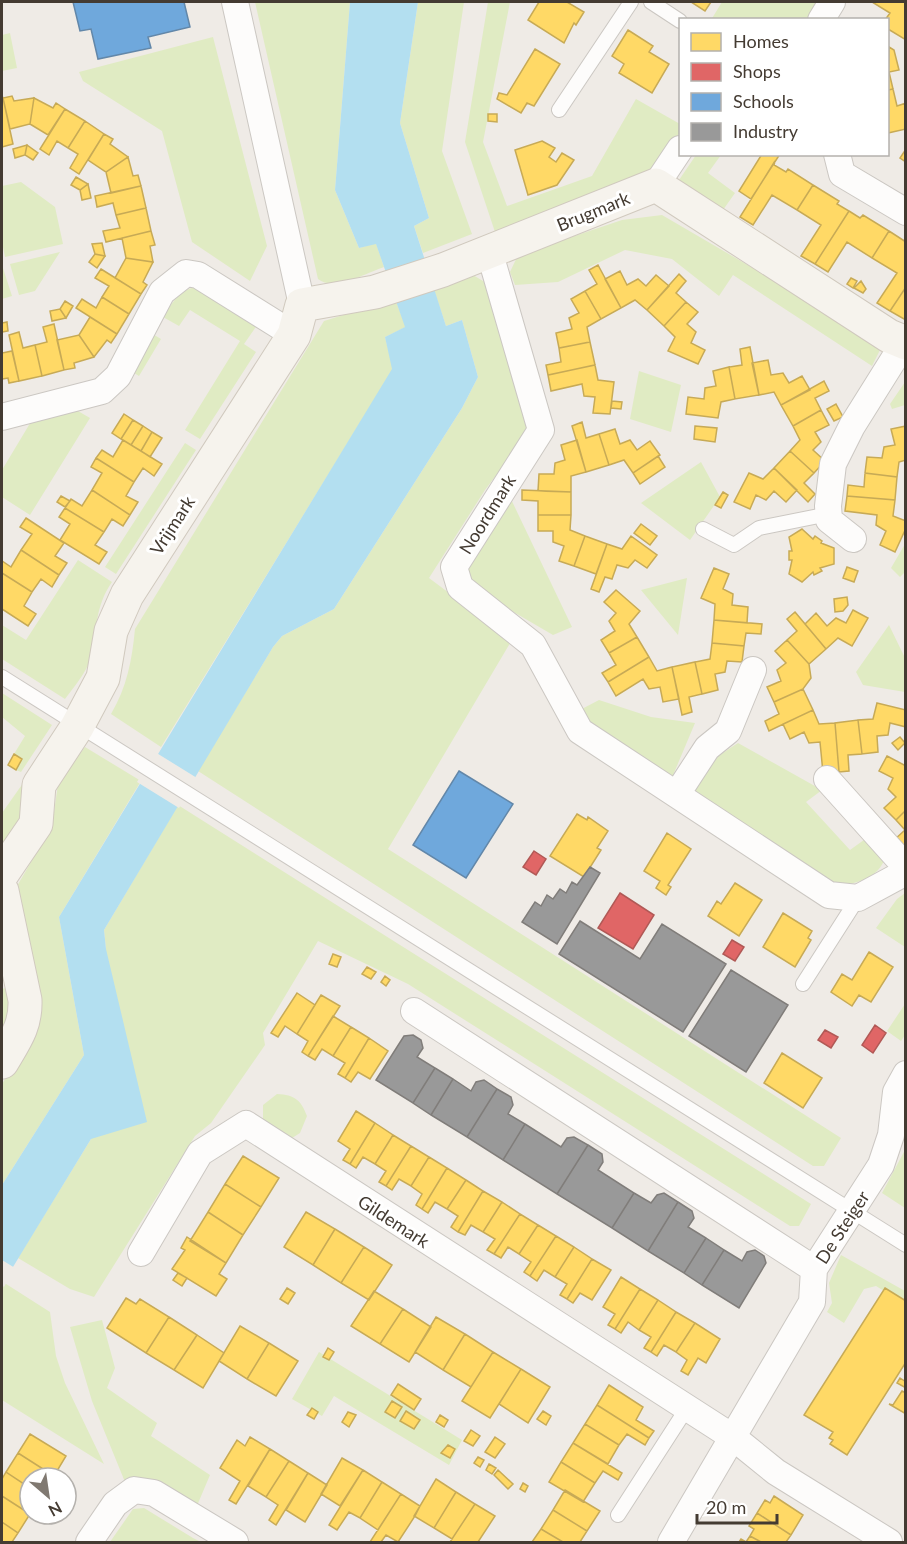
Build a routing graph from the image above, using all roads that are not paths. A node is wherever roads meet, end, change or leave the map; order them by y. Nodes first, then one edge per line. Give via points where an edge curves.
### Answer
1 (235, 2) edge
2 (631, 2) edge
3 (651, 2) edge
4 (832, 2) edge
5 (822, 18) edge
6 (679, 20) edge
7 (559, 110) dead end
8 (679, 152) edge
9 (838, 156) edge
10 (656, 185) junction
11 (906, 212) edge
12 (490, 254) junction
13 (298, 320) junction
14 (905, 343) edge
15 (2, 417) edge
16 (829, 514) junction
17 (703, 529) dead end
18 (853, 539) dead end
19 (753, 670) dead end
20 (2, 677) edge
21 (77, 727) junction
22 (827, 779) dead end
23 (677, 794) junction
24 (906, 867) edge
25 (906, 872) edge
26 (2, 874) edge
27 (2, 891) edge
28 (858, 898) junction
29 (803, 984) dead end
30 (414, 1011) dead end
31 (2, 1062) edge
32 (906, 1074) edge
33 (852, 1212) junction
34 (906, 1245) edge
35 (141, 1253) dead end
36 (814, 1269) junction
37 (687, 1408) junction
38 (734, 1438) junction
39 (618, 1515) dead end
40 (89, 1542) edge
41 (235, 1542) edge
42 (671, 1542) edge
43 (889, 1542) edge

1 - 13 street
2 - 7 lane
3 - 6 lane
4 - 5 street
8 - 10 street
9 - 11 street via 842,174
10 - 12 street, Brugmark
10 - 14 street
12 - 13 street
12 - 23 street, Noordmark via 540,430 454,567 460,587 533,645 580,731
13 - 15 street via 186,273 162,292 118,376 102,391
13 - 21 street, Vrijmark via 127,595 111,631 103,678
14 - 16 street via 852,426 833,464
16 - 17 lane via 759,528 734,545
16 - 18 street via 830,520
19 - 23 street via 728,731 708,748
20 - 21 lane
21 - 26 street, Vrijmark via 39,785 36,824
21 - 33 lane
22 - 24 street
23 - 28 street, Noordmark via 829,895
25 - 28 street
27 - 31 street via 26,1014 23,1027
28 - 29 lane
30 - 36 street
32 - 33 street, De Steiger via 896,1092 891,1135 881,1166
33 - 34 lane
33 - 36 street, De Steiger
35 - 37 street, Gildemark via 200,1153 246,1124
36 - 38 street, De Steiger via 812,1302
37 - 38 street, Gildemark
37 - 39 lane
38 - 42 street, De Steiger
38 - 43 street via 776,1472
40 - 41 street via 115,1504 134,1490 154,1493

